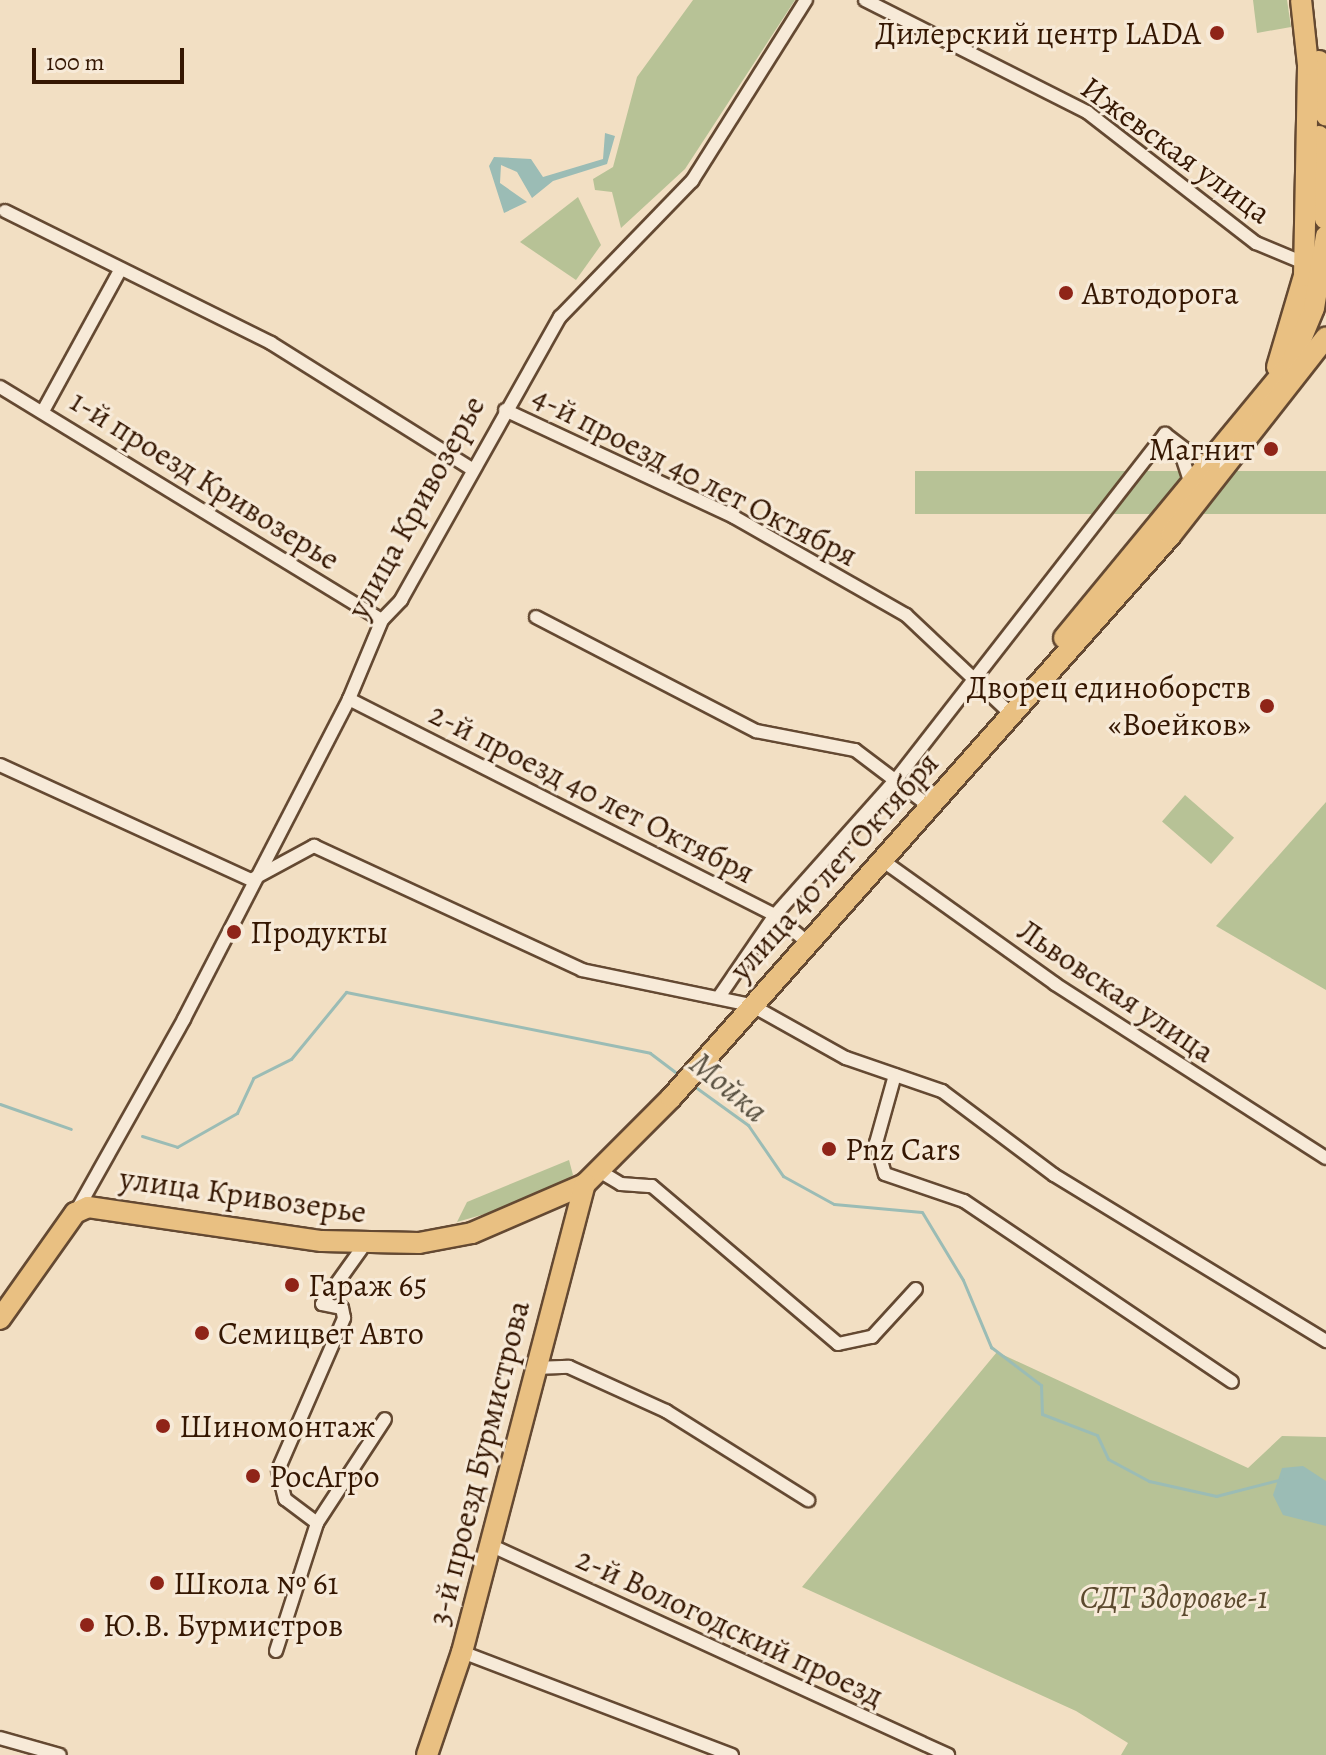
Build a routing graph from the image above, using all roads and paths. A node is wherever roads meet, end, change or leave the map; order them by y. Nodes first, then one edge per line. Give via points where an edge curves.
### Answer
1 (806, 0) edge
2 (865, 0) edge
3 (1301, 0) edge
4 (1312, 0) edge
5 (1308, 65) junction
6 (1326, 116) edge
7 (5, 211) dead end
8 (1326, 226) edge
9 (1299, 253) junction
10 (119, 272) junction
11 (1326, 337) edge
12 (1326, 354) edge
13 (0, 387) edge
14 (1273, 397) junction
15 (505, 410) junction
16 (43, 411) junction
17 (1177, 444) junction
18 (1224, 445) junction
19 (472, 469) junction
20 (1214, 471) junction
21 (1191, 484) junction
22 (536, 617) dead end
23 (382, 620) junction
24 (975, 678) junction
25 (1028, 691) junction
26 (349, 699) junction
27 (1009, 712) junction
28 (0, 765) edge
29 (898, 777) junction
30 (929, 806) junction
31 (882, 860) junction
32 (251, 880) junction
33 (775, 915) junction
34 (807, 942) junction
35 (719, 997) junction
36 (751, 1005) junction
37 (895, 1075) junction
38 (1326, 1158) edge
39 (593, 1178) junction
40 (75, 1213) junction
41 (365, 1244) junction
42 (916, 1289) dead end
43 (0, 1319) edge
44 (1326, 1341) edge
45 (534, 1368) junction
46 (1232, 1382) dead end
47 (385, 1419) dead end
48 (808, 1500) dead end
49 (317, 1523) junction
50 (490, 1545) junction
51 (276, 1651) dead end
52 (462, 1652) junction
53 (0, 1738) edge
54 (60, 1755) edge
55 (427, 1755) edge
56 (732, 1755) edge
57 (948, 1755) edge

1 - 15 street, улица Кривозерье via 692,181 560,317
2 - 9 street, Ижевская улица via 1087,112 1256,243
3 - 5 main road
4 - 6 main road
5 - 8 main road, улица 40 лет Октября
5 - 9 main road via 1307,177
7 - 10 street
8 - 9 street
8 - 14 main road, улица 40 лет Октября via 1305,335
9 - 14 main road via 1298,307
10 - 16 street
10 - 19 street via 271,343
11 - 14 main road, улица 40 лет Октября
12 - 14 main road, улица 40 лет Октября
13 - 16 street, 1-й проезд Кривозерье
14 - 18 main road, улица 40 лет Октября
14 - 20 main road, улица 40 лет Октября
15 - 19 street, улица Кривозерье
15 - 24 street, 4-й проезд 40 лет Октября via 734,517 906,615
16 - 23 street, 1-й проезд Кривозерье
17 - 18 street via 1197,450
17 - 20 street
17 - 21 street
17 - 24 street via 1165,434
18 - 20 main road, улица 40 лет Октября
19 - 23 street, улица Кривозерье via 401,600
20 - 21 main road
20 - 25 main road, улица 40 лет Октября
21 - 25 main road
22 - 29 street via 756,731 855,750
23 - 26 street, улица Кривозерье
24 - 27 street, 4-й проезд 40 лет Октября
24 - 29 street
25 - 27 main road, улица 40 лет Октября
26 - 32 street, улица Кривозерье
26 - 33 street, 2-й проезд 40 лет Октября
27 - 30 main road, улица 40 лет Октября
28 - 32 street
29 - 30 street
29 - 33 street
30 - 31 main road, улица 40 лет Октября
31 - 34 main road, улица 40 лет Октября
31 - 38 street, Львовская улица via 1068,992
32 - 35 street via 314,846 582,970
32 - 40 street, улица Кривозерье via 184,1019
33 - 34 street, 2-й проезд 40 лет Октября
33 - 35 street
34 - 36 main road, улица 40 лет Октября
35 - 36 street
36 - 37 street via 822,1047
36 - 39 main road, улица 40 лет Октября
37 - 44 street via 974,1110 1054,1175
37 - 46 street via 876,1143 885,1174 964,1201
39 - 41 main road, улица Кривозерье via 472,1233
39 - 42 street via 652,1186 838,1344 872,1337
39 - 45 main road, 3-й проезд Бурмистрова
40 - 41 main road, улица Кривозерье via 101,1204
40 - 43 main road, улица Кривозерье
41 - 49 street via 322,1304 345,1315 278,1470 285,1499
45 - 48 street via 569,1367 666,1411
45 - 50 main road, 3-й проезд Бурмистрова
47 - 49 street
49 - 51 street
50 - 52 main road, 3-й проезд Бурмистрова
50 - 57 street, 2-й Вологодский проезд
52 - 55 main road, 3-й проезд Бурмистрова
52 - 56 street
53 - 54 street

